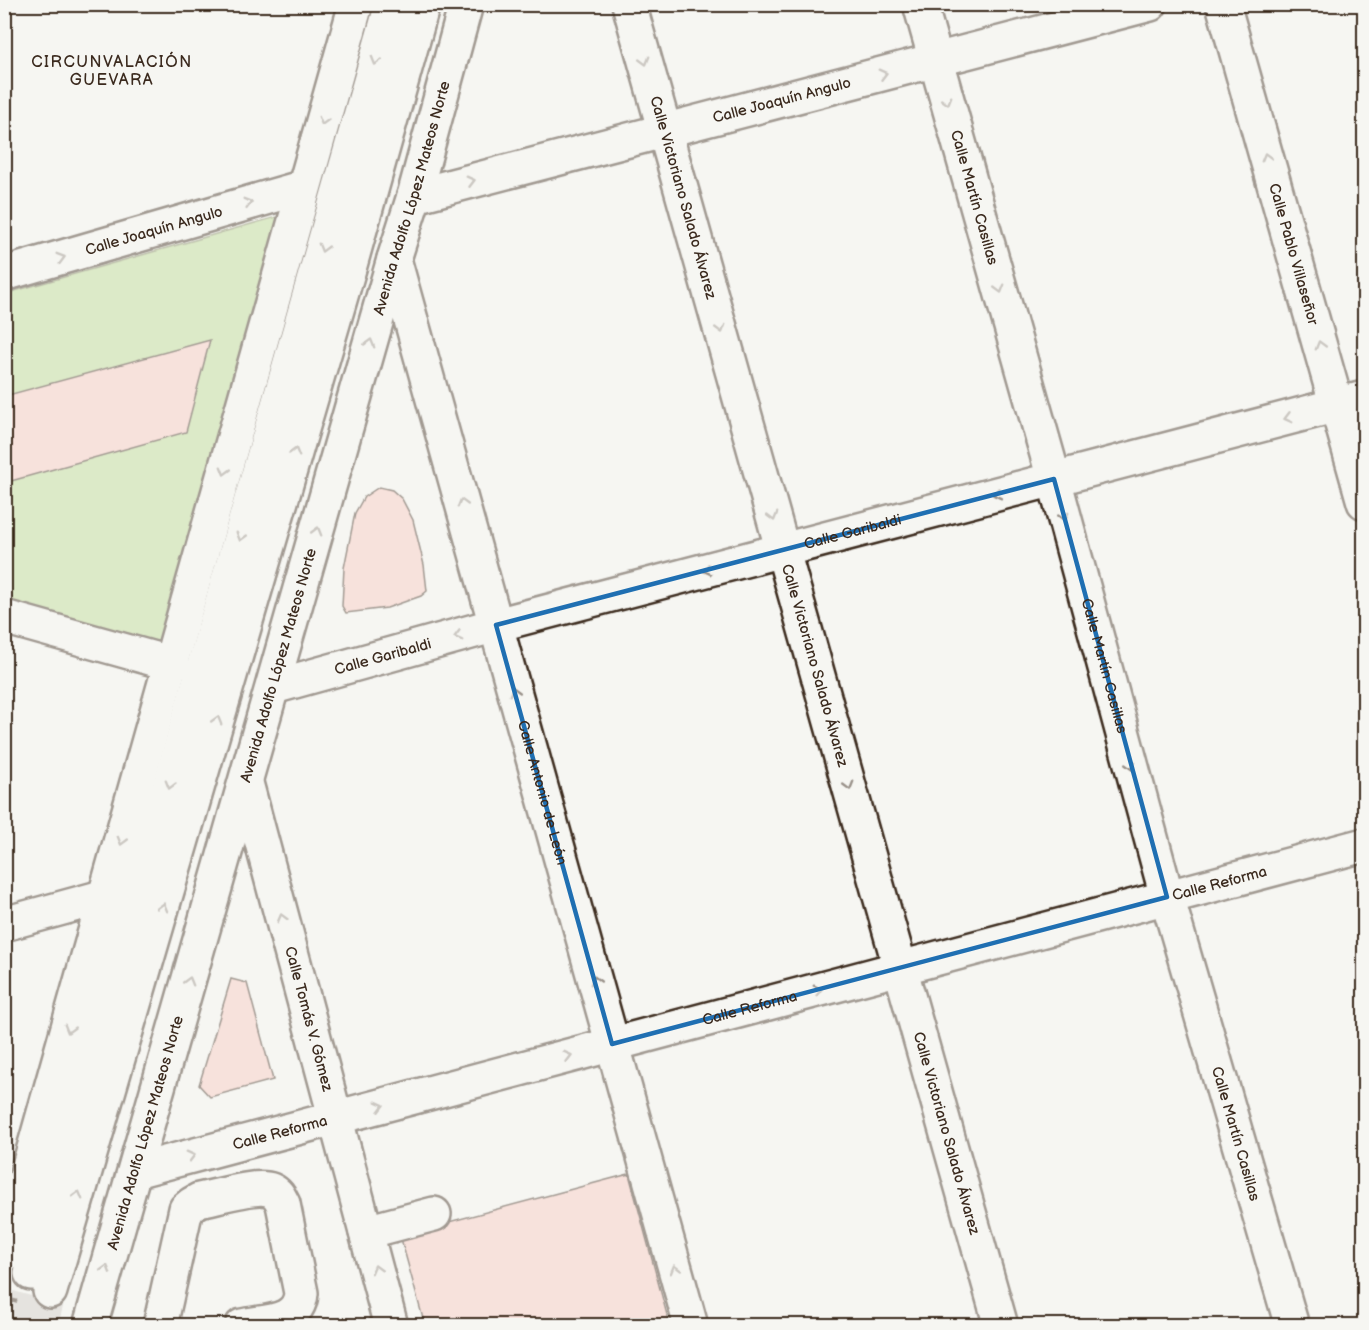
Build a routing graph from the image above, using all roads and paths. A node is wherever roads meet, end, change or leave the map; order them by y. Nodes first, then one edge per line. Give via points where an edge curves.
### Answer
1 (356, 4) edge
2 (392, 4) edge
3 (423, 4) edge
4 (466, 4) edge
5 (629, 4) edge
6 (920, 4) edge
7 (1150, 4) edge
8 (1223, 4) edge
9 (455, 44) junction
10 (936, 60) junction
11 (665, 131) junction
12 (304, 187) junction
13 (414, 196) junction
14 (394, 259) junction
15 (350, 265) junction
16 (4, 274) edge
17 (275, 291) junction
18 (1351, 401) edge
19 (1054, 479) junction
20 (254, 490) junction
21 (1365, 502) edge
22 (783, 550) junction
23 (4, 617) edge
24 (496, 625) junction
25 (172, 664) junction
26 (273, 687) junction
27 (246, 783) junction
28 (1365, 845) edge
29 (106, 896) junction
30 (1167, 897) junction
31 (4, 924) edge
32 (900, 968) junction
33 (612, 1044) junction
34 (335, 1118) junction
35 (135, 1171) junction
36 (434, 1214) dead end
37 (366, 1232) junction
38 (7, 1241) edge
39 (96, 1318) edge
40 (160, 1326) edge
41 (242, 1326) edge
42 (391, 1326) edge
43 (691, 1326) edge
44 (1001, 1326) edge
45 (1292, 1326) edge

1 -> 12 street
2 -> 20 street
3 - 15 street
4 - 9 street, Avenida Adolfo López Mateos Norte
5 -> 11 street, Calle Victoriano Salado Álvarez
6 - 10 street, Calle Martín Casillas
7 - 10 street, Calle Joaquín Angulo
18 -> 8 street, Calle Pablo Villaseñor
9 - 13 street, Avenida Adolfo López Mateos Norte
9 - 15 street
11 -> 10 street, Calle Joaquín Angulo
10 -> 19 street, Calle Martín Casillas
13 -> 11 street, Calle Joaquín Angulo
11 -> 22 street, Calle Victoriano Salado Álvarez
16 -> 12 street, Calle Joaquín Angulo
12 - 17 street
13 - 14 street, Avenida Adolfo López Mateos Norte
24 -> 14 street, Calle Antonio de León
26 -> 14 street, Avenida Adolfo López Mateos Norte
20 -> 15 street via 41,1282
17 - 20 street
17 -> 25 street
18 -> 19 street, Calle Garibaldi
18 - 21 street, Calle Pablo Villaseñor
19 -> 22 street, Calle Garibaldi
19 -> 30 street, Calle Martín Casillas
22 -> 24 street, Calle Garibaldi
22 -> 32 street, Calle Victoriano Salado Álvarez
23 - 25 street
24 -> 26 street, Calle Garibaldi
33 -> 24 street, Calle Antonio de León
25 -> 29 street
26 - 27 street, Avenida Adolfo López Mateos Norte
34 -> 27 street, Calle Tomás V. Gómez
35 -> 27 street, Avenida Adolfo López Mateos Norte
28 - 30 street, Calle Reforma
29 - 31 street
29 -> 38 street
30 - 32 street, Calle Reforma
30 - 45 street, Calle Martín Casillas
33 -> 32 street, Calle Reforma
32 - 44 street, Calle Victoriano Salado Álvarez
34 -> 33 street, Calle Reforma
43 -> 33 street, Calle Antonio de León
35 -> 34 street, Calle Reforma
34 - 37 street, Calle Tomás V. Gómez
39 -> 35 street, Avenida Adolfo López Mateos Norte
36 - 37 street
42 -> 37 street, Calle Tomás V. Gómez
40 - 41 street via 186,1209 199,1200 270,1189 283,1204 300,1304 284,1317

